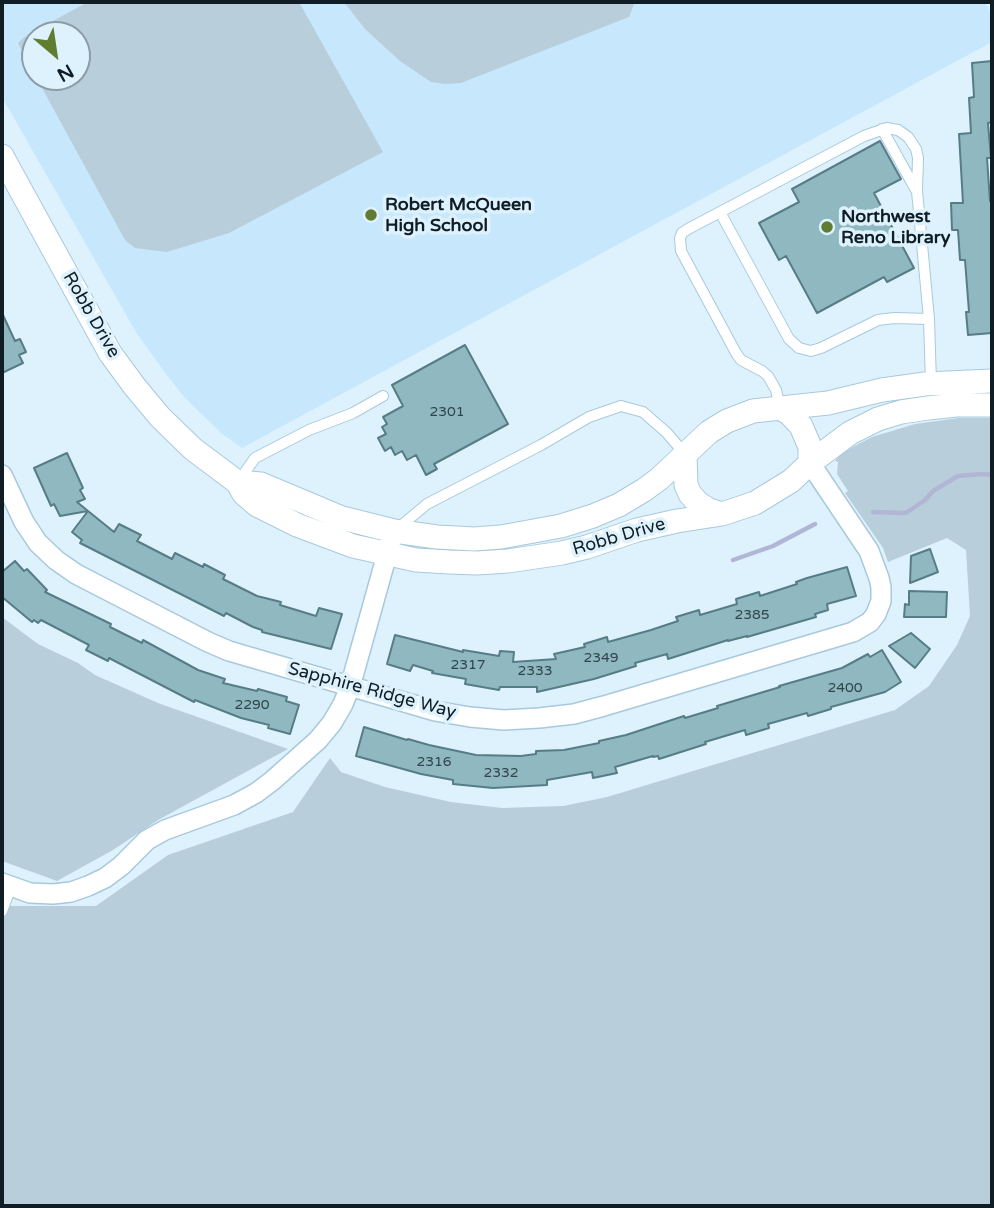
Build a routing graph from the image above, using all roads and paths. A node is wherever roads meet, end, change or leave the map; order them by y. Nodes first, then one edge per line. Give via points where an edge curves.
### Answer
1 (882, 129) junction
2 (2, 156) edge
3 (917, 191) junction
4 (720, 212) junction
5 (929, 319) junction
6 (992, 381) edge
7 (931, 384) junction
8 (383, 397) dead end
9 (992, 405) edge
10 (780, 408) junction
11 (928, 408) junction
12 (685, 454) junction
13 (810, 463) junction
14 (2, 475) edge
15 (237, 482) junction
16 (722, 514) junction
17 (394, 531) junction
18 (388, 554) junction
19 (350, 687) junction
20 (6, 885) edge
21 (2, 911) edge

1 - 3 lane
1 - 3 lane via 898,130 913,142 918,158
1 - 4 lane
2 - 15 street, Robb Drive via 110,353 160,417
3 - 5 lane
4 - 5 lane via 789,339 799,348 821,348 878,320
4 - 10 lane via 682,233 681,251 736,353 768,376
5 - 7 lane
6 - 7 street, Robb Drive
7 - 10 street, Robb Drive
7 - 11 lane
8 - 15 lane via 255,458
9 - 11 street, Robb Drive
10 - 12 street, Robb Drive via 753,411 727,422
10 - 13 street via 802,426
11 - 13 street, Robb Drive via 878,419
12 - 16 street via 690,494
12 - 17 street, Robb Drive via 627,500 561,526 474,539
12 - 17 lane via 643,412 621,406 589,417 427,504
13 - 16 street, Robb Drive via 768,496
13 - 19 street, Sapphire Ridge Way via 869,551 879,578 881,601 876,614 853,632 604,706 539,718 470,717
14 - 19 street, Sapphire Ridge Way via 38,543 76,574 229,651
15 - 17 street, Robb Drive via 261,484 352,521
15 - 18 street, Robb Drive via 250,500 274,515 319,535
16 - 18 street, Robb Drive via 658,525 540,557 477,563
17 - 18 street
18 - 19 street
19 - 20 street via 318,740 256,793 164,830 105,878 88,886 53,894
20 - 21 lane

